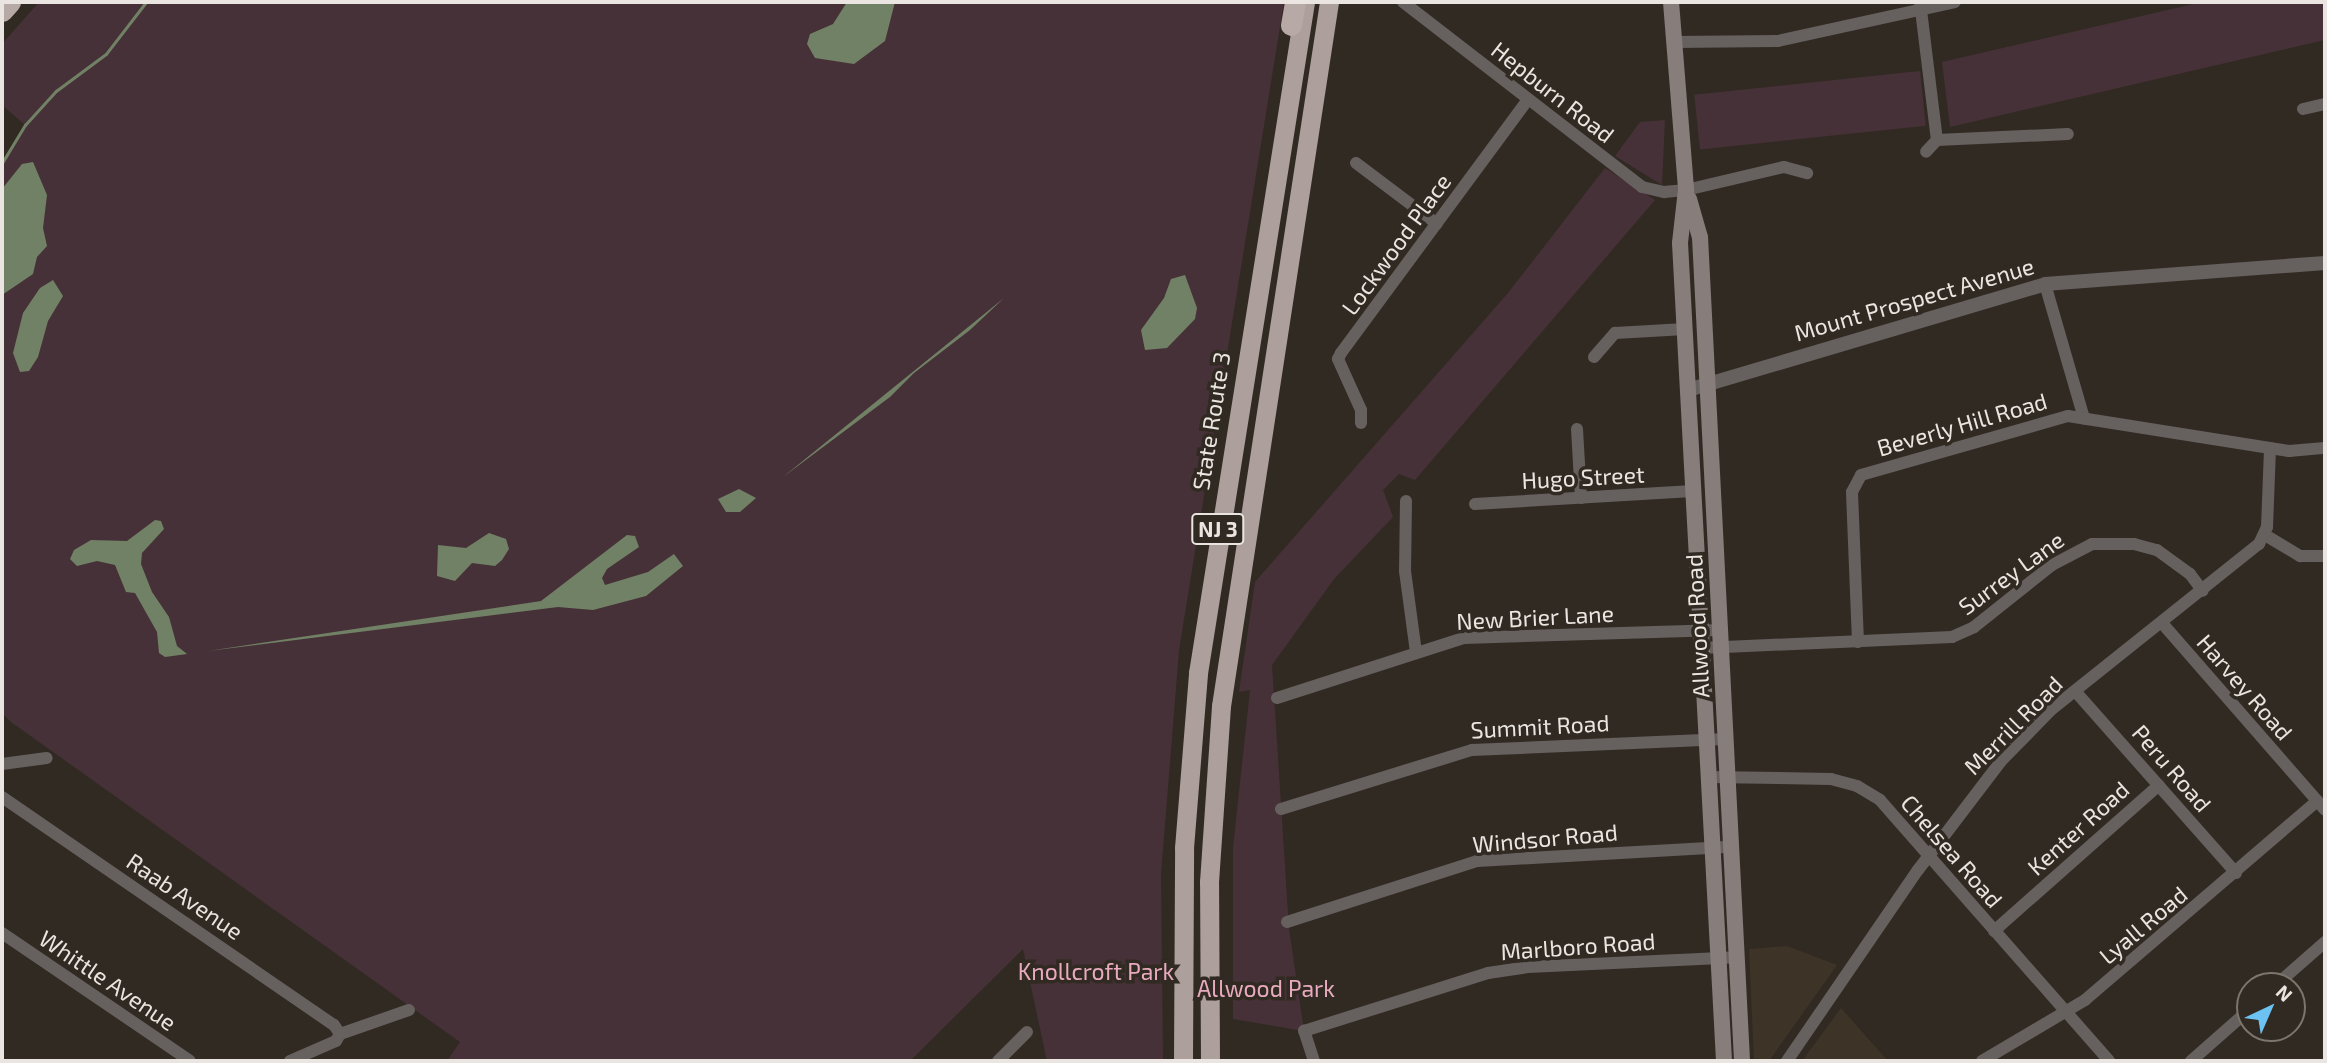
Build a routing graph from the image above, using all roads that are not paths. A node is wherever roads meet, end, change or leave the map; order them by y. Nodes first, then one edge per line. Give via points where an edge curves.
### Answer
1 (10, 2) edge
2 (1295, 2) edge
3 (1305, 2) edge
4 (1329, 2) edge
5 (1403, 2) edge
6 (1671, 2) edge
7 (1955, 2) edge
8 (1920, 6) edge
9 (2, 11) edge
10 (1291, 25) joint
11 (1674, 42) junction
12 (1528, 99) junction
13 (2325, 103) edge
14 (2303, 109) dead end
15 (2068, 134) dead end
16 (1937, 140) junction
17 (1926, 152) dead end
18 (1356, 163) dead end
19 (1807, 173) dead end
20 (1686, 190) junction
21 (1437, 224) junction
22 (2325, 263) edge
23 (2045, 284) junction
24 (1254, 308) junction
25 (1685, 329) junction
26 (1594, 357) dead end
27 (1708, 384) junction
28 (1688, 390) junction
29 (2084, 418) junction
30 (1361, 424) dead end
31 (1577, 429) dead end
32 (2270, 448) junction
33 (2325, 448) edge
34 (1693, 491) junction
35 (1581, 498) junction
36 (1406, 501) dead end
37 (1475, 504) dead end
38 (2265, 535) junction
39 (2325, 556) edge
40 (2203, 591) junction
41 (2162, 623) junction
42 (1720, 630) junction
43 (1701, 631) junction
44 (1858, 642) junction
45 (1702, 648) junction
46 (1721, 648) junction
47 (1416, 652) junction
48 (2076, 691) junction
49 (1277, 698) dead end
50 (1707, 739) junction
51 (1726, 739) junction
52 (47, 758) dead end
53 (2, 764) edge
54 (1709, 777) junction
55 (1727, 778) junction
56 (2159, 785) junction
57 (2, 796) edge
58 (2321, 805) edge
59 (1281, 809) dead end
60 (1731, 847) junction
61 (1713, 848) junction
62 (1929, 857) junction
63 (2236, 873) junction
64 (1287, 922) dead end
65 (1994, 931) junction
66 (2, 933) edge
67 (2325, 942) edge
68 (1737, 957) junction
69 (1718, 958) junction
70 (2292, 972) edge
71 (409, 1010) dead end
72 (2066, 1012) junction
73 (2236, 1021) edge
74 (1027, 1032) dead end
75 (340, 1034) junction
76 (190, 1061) edge
77 (290, 1061) edge
78 (998, 1061) edge
79 (1183, 1061) edge
80 (1210, 1061) edge
81 (1314, 1061) edge
82 (1724, 1061) edge
83 (1742, 1061) edge
84 (1787, 1061) edge
85 (1982, 1061) edge
86 (2109, 1061) edge
87 (2191, 1061) edge

1 - 9 highway
2 - 10 highway
3 - 24 highway, State Route 3 / NJ 3
4 - 80 highway, NJ 3 via 1223,694 1209,882
5 - 12 street, Hepburn Road
6 - 11 main road, Allwood Road
7 - 8 street
8 - 11 street via 1778,41
8 - 16 street
10 - 24 highway via 1266,180
11 - 20 main road, Allwood Road
12 - 20 street, Hepburn Road via 1642,187
12 - 21 street, Lockwood Place
13 - 14 street
15 - 16 street
16 - 17 street
18 - 21 street
19 - 20 street, Hepburn Road via 1784,167
20 - 25 main road, Allwood Road via 1680,243
20 - 27 main road, Allwood Road via 1700,237
21 - 30 street, Lockwood Place via 1338,359 1361,410
22 - 23 street, Mount Prospect Avenue
23 - 27 street, Mount Prospect Avenue
23 - 29 street
24 - 79 highway, State Route 3 / NJ 3 via 1194,708 1182,884
25 - 26 street via 1615,334
25 - 28 main road, Allwood Road
27 - 28 street, Mount Prospect Avenue
27 - 42 main road, Allwood Road
28 - 34 main road, Allwood Road
29 - 32 street, Beverly Hill Road
29 - 44 street, Beverly Hill Road via 2059,416 1861,475 1852,492
31 - 35 street
32 - 33 street, Beverly Hill Road
32 - 38 street
34 - 35 street, Hugo Street
34 - 43 main road, Allwood Road
35 - 37 street, Hugo Street
36 - 47 street via 1405,571
38 - 39 street via 2301,555
38 - 40 street, Merrill Road
40 - 41 street, Merrill Road
40 - 44 street, Surrey Lane via 2190,574 2157,551 2134,544 2092,544 2052,565 1963,634
41 - 48 street, Merrill Road
41 - 58 street, Harvey Road
42 - 43 street, New Brier Lane
42 - 46 main road, Allwood Road
43 - 45 main road, Allwood Road
43 - 47 street, New Brier Lane via 1464,638
44 - 46 street, Surrey Lane
45 - 46 street, Surrey Lane
45 - 50 main road, Allwood Road
46 - 51 main road, Allwood Road
47 - 49 street, New Brier Lane
48 - 56 street, Peru Road
48 - 62 street, Merrill Road via 2001,761
50 - 51 street, Summit Road
50 - 54 main road, Allwood Road
50 - 59 street, Summit Road via 1472,750
51 - 55 main road, Allwood Road
52 - 53 street
54 - 55 street, Chelsea Road
54 - 61 main road, Allwood Road
55 - 60 main road, Allwood Road
55 - 62 street, Chelsea Road via 1831,779 1857,786 1880,800
56 - 63 street, Peru Road
56 - 65 street, Kenter Road
57 - 75 street, Raab Avenue via 334,1025
58 - 63 street, Lyall Road
60 - 61 street, Windsor Road
60 - 68 main road, Allwood Road
61 - 64 street, Windsor Road via 1477,861
61 - 69 main road, Allwood Road
62 - 65 street, Chelsea Road
62 - 84 street, Merrill Road
63 - 72 street, Lyall Road
65 - 72 street, Chelsea Road
66 - 76 street, Whittle Avenue
67 - 70 street
68 - 69 street, Marlboro Road
68 - 83 main road, Allwood Road
69 - 81 street, Marlboro Road via 1512,968 1304,1031
69 - 82 main road, Allwood Road
71 - 75 street
72 - 85 street, Lyall Road
72 - 86 street, Chelsea Road
73 - 87 street
74 - 78 street
75 - 77 street via 336,1041

